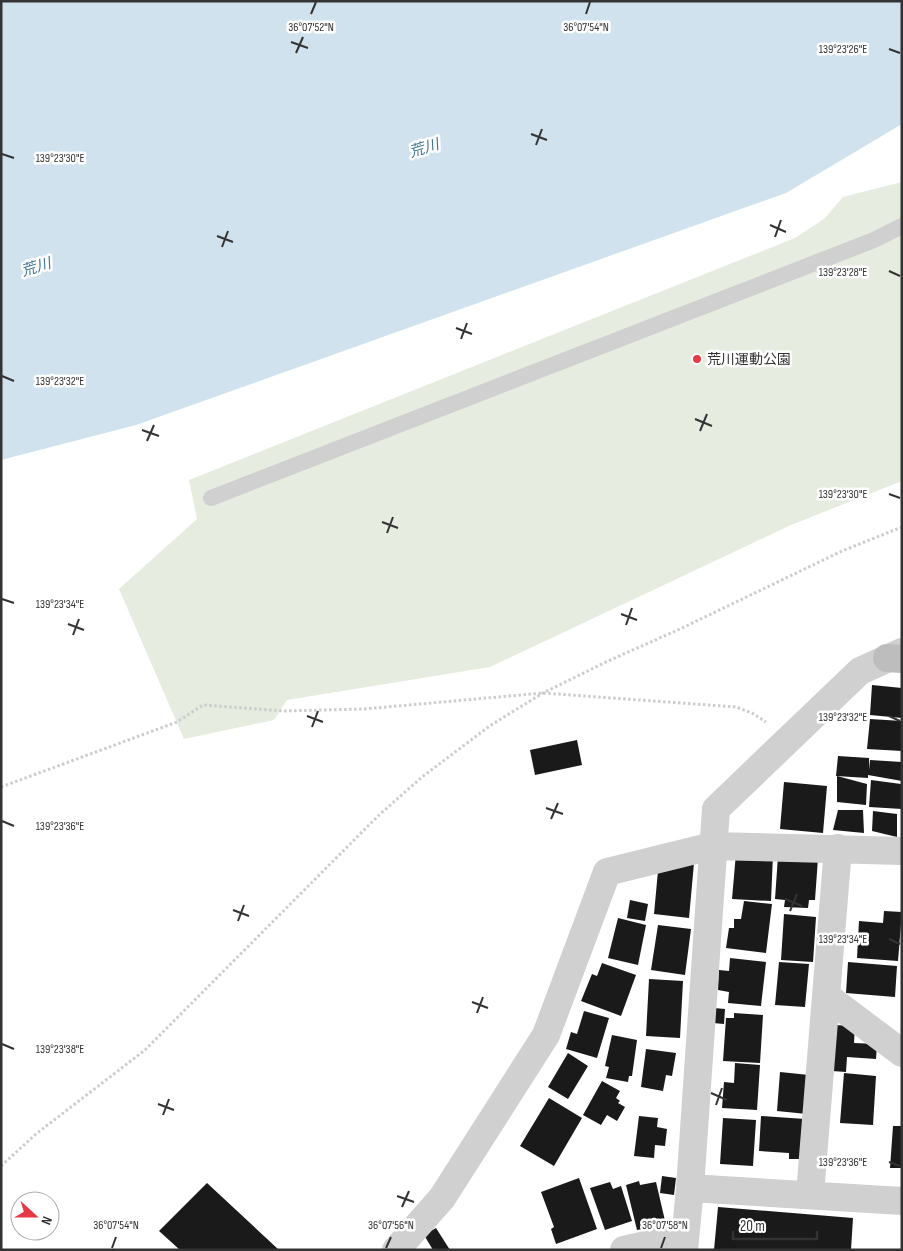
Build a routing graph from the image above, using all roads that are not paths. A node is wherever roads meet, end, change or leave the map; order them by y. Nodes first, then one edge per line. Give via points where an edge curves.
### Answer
1 (902, 226) edge
2 (211, 498) dead end
3 (897, 656) edge
4 (712, 846) junction
5 (838, 848) junction
6 (902, 851) edge
7 (826, 996) junction
8 (902, 1053) edge
9 (690, 1188) junction
10 (810, 1194) junction
11 (902, 1201) edge
12 (684, 1243) edge
13 (396, 1250) edge
14 (624, 1250) edge

1 - 2 lane via 874,240
3 - 4 street via 860,671 716,809
4 - 5 street
4 - 9 street
4 - 13 street via 608,872 546,1035 442,1198
5 - 6 street
5 - 7 street
7 - 8 street
7 - 10 street
9 - 10 street
9 - 12 street
10 - 11 street
12 - 14 street

